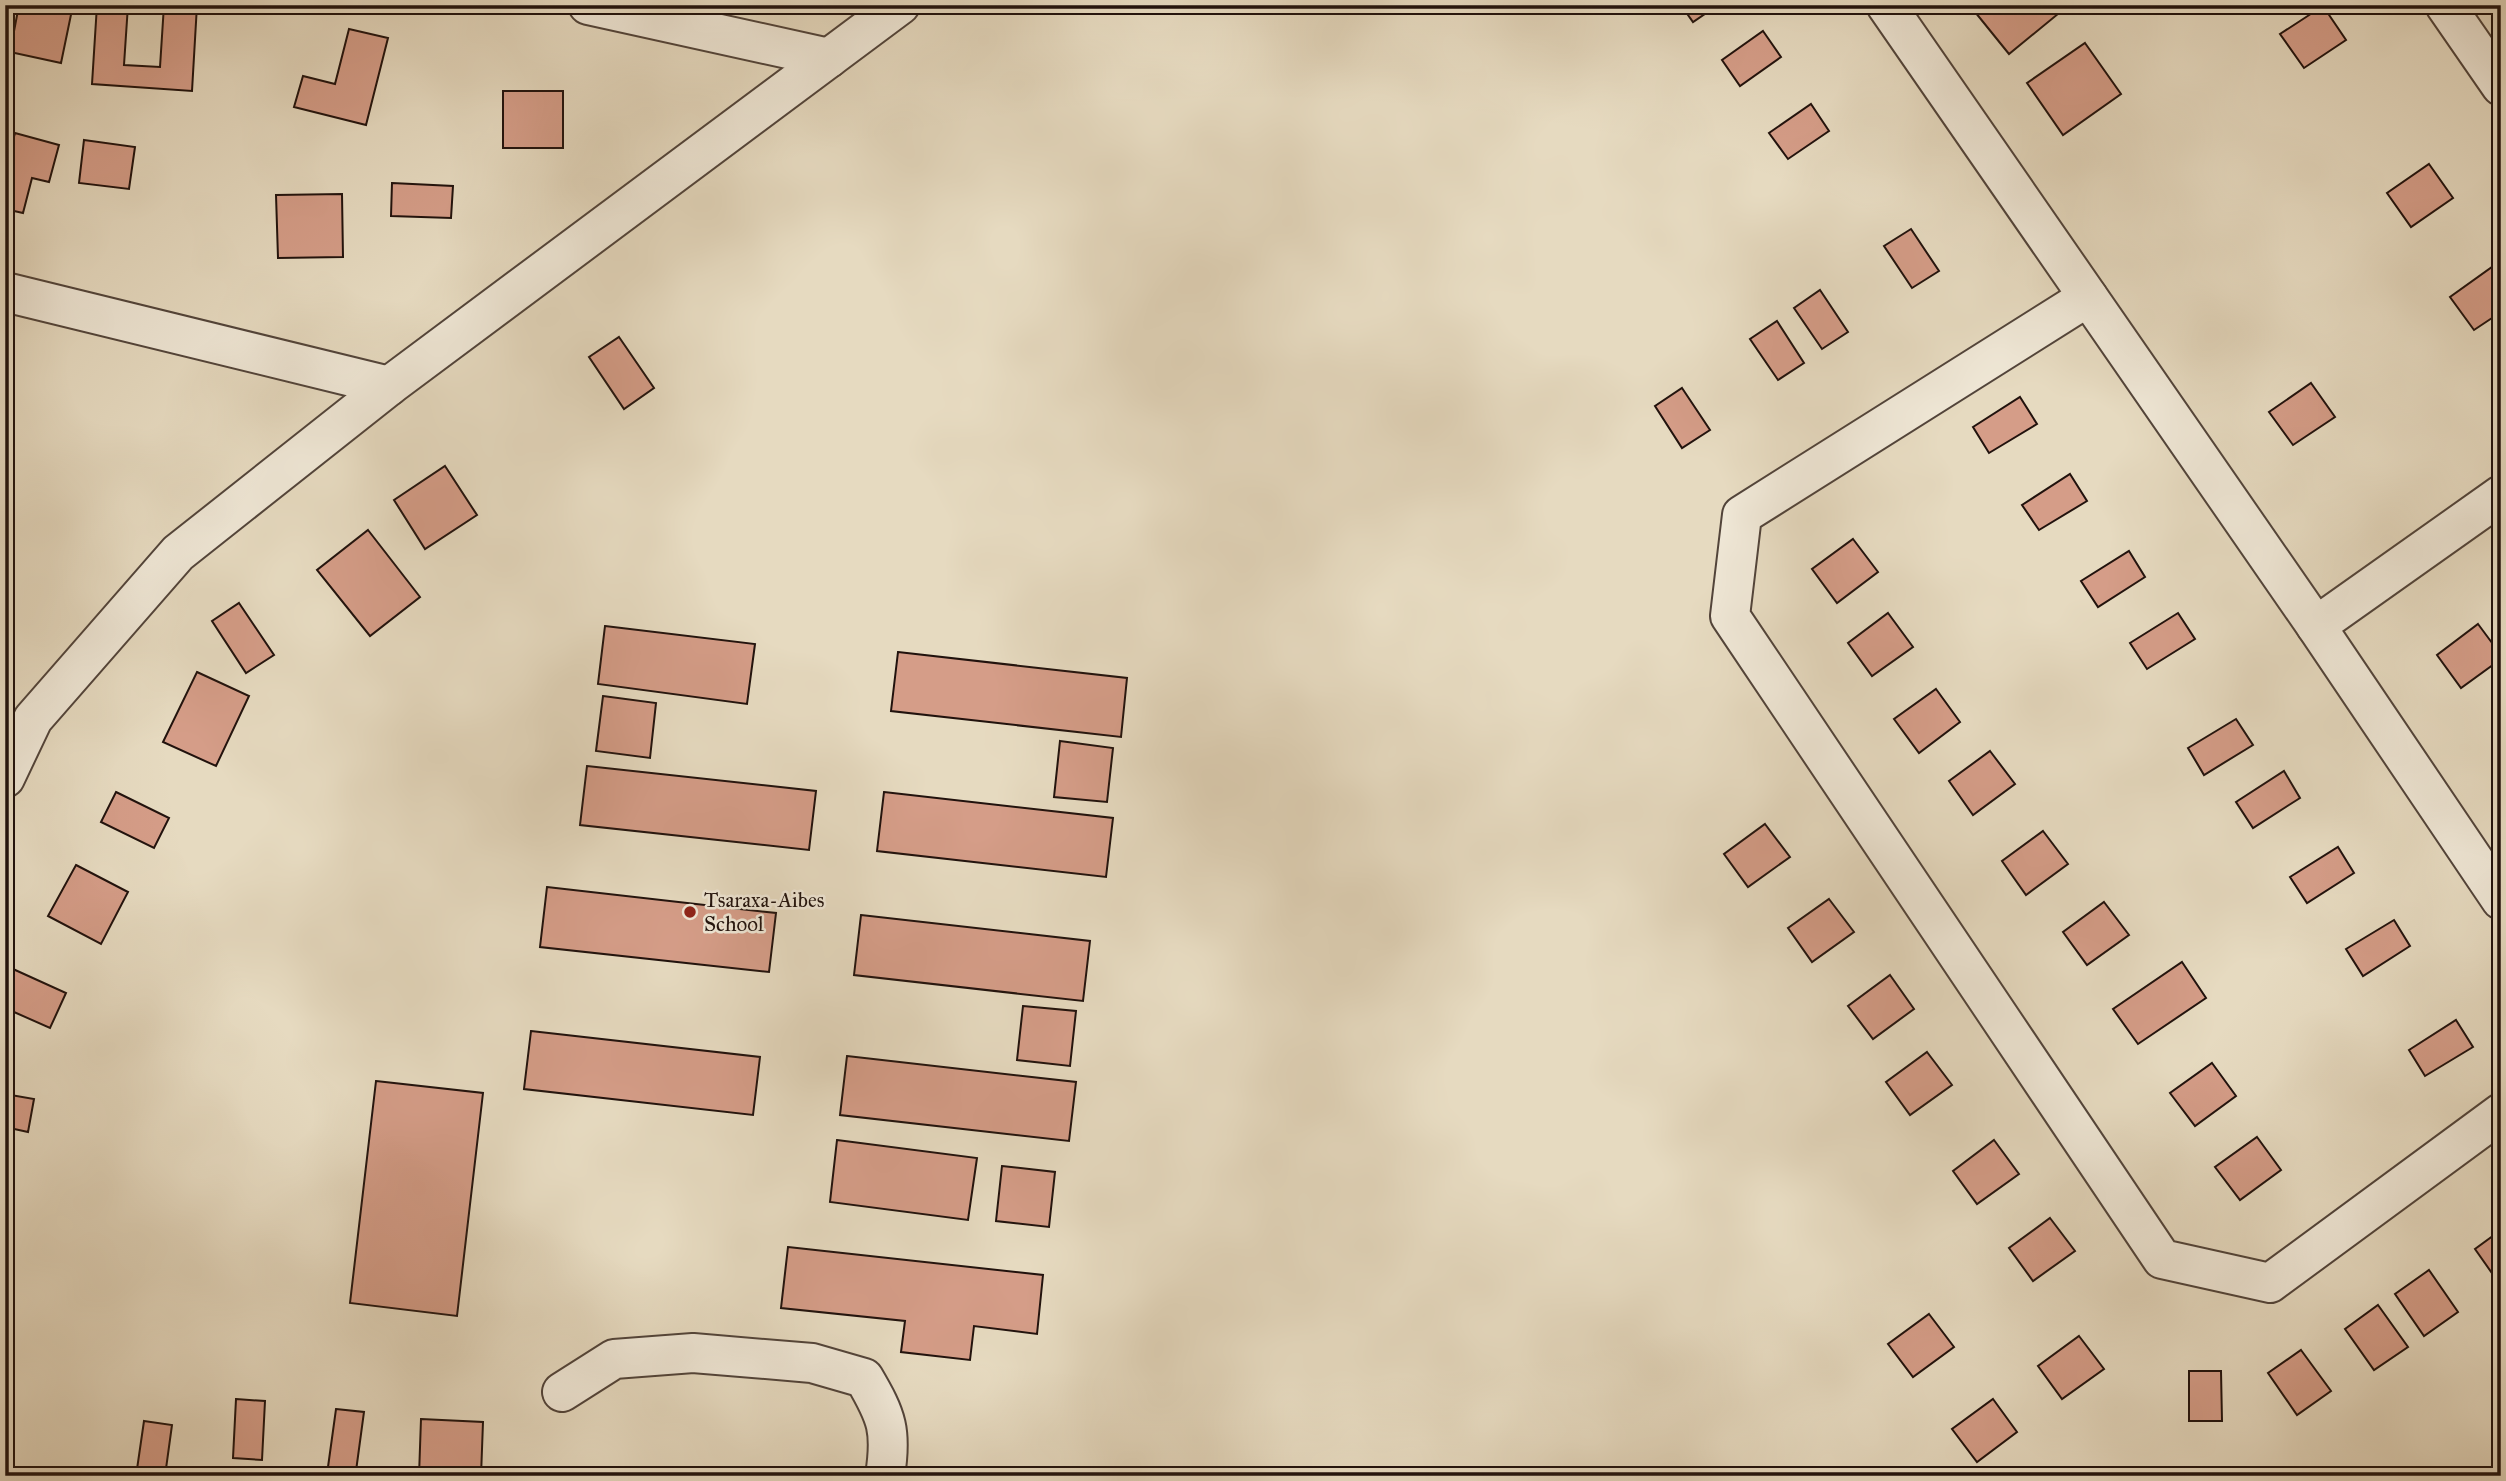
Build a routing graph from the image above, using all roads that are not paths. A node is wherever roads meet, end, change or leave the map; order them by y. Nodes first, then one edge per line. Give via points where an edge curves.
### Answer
1 (588, 5) edge
2 (900, 5) edge
3 (1886, 5) edge
4 (2445, 5) edge
5 (829, 58) junction
6 (2501, 86) edge
7 (5, 292) edge
8 (2088, 297) junction
9 (390, 386) junction
10 (2501, 495) edge
11 (2316, 626) junction
12 (19, 716) edge
13 (5, 778) edge
14 (2501, 900) edge
15 (2501, 1113) edge
16 (562, 1392) dead end
17 (885, 1476) edge

1 - 5 street
2 - 5 street
3 - 8 street
4 - 6 street
5 - 9 street
7 - 9 street
8 - 11 street
8 - 15 street via 1742,515 1730,616 2162,1259 2270,1283
9 - 12 street via 178,553
10 - 11 street
11 - 14 street
12 - 13 street
16 - 17 street via 614,1359 692,1353 812,1363 864,1378 883,1409 890,1447

